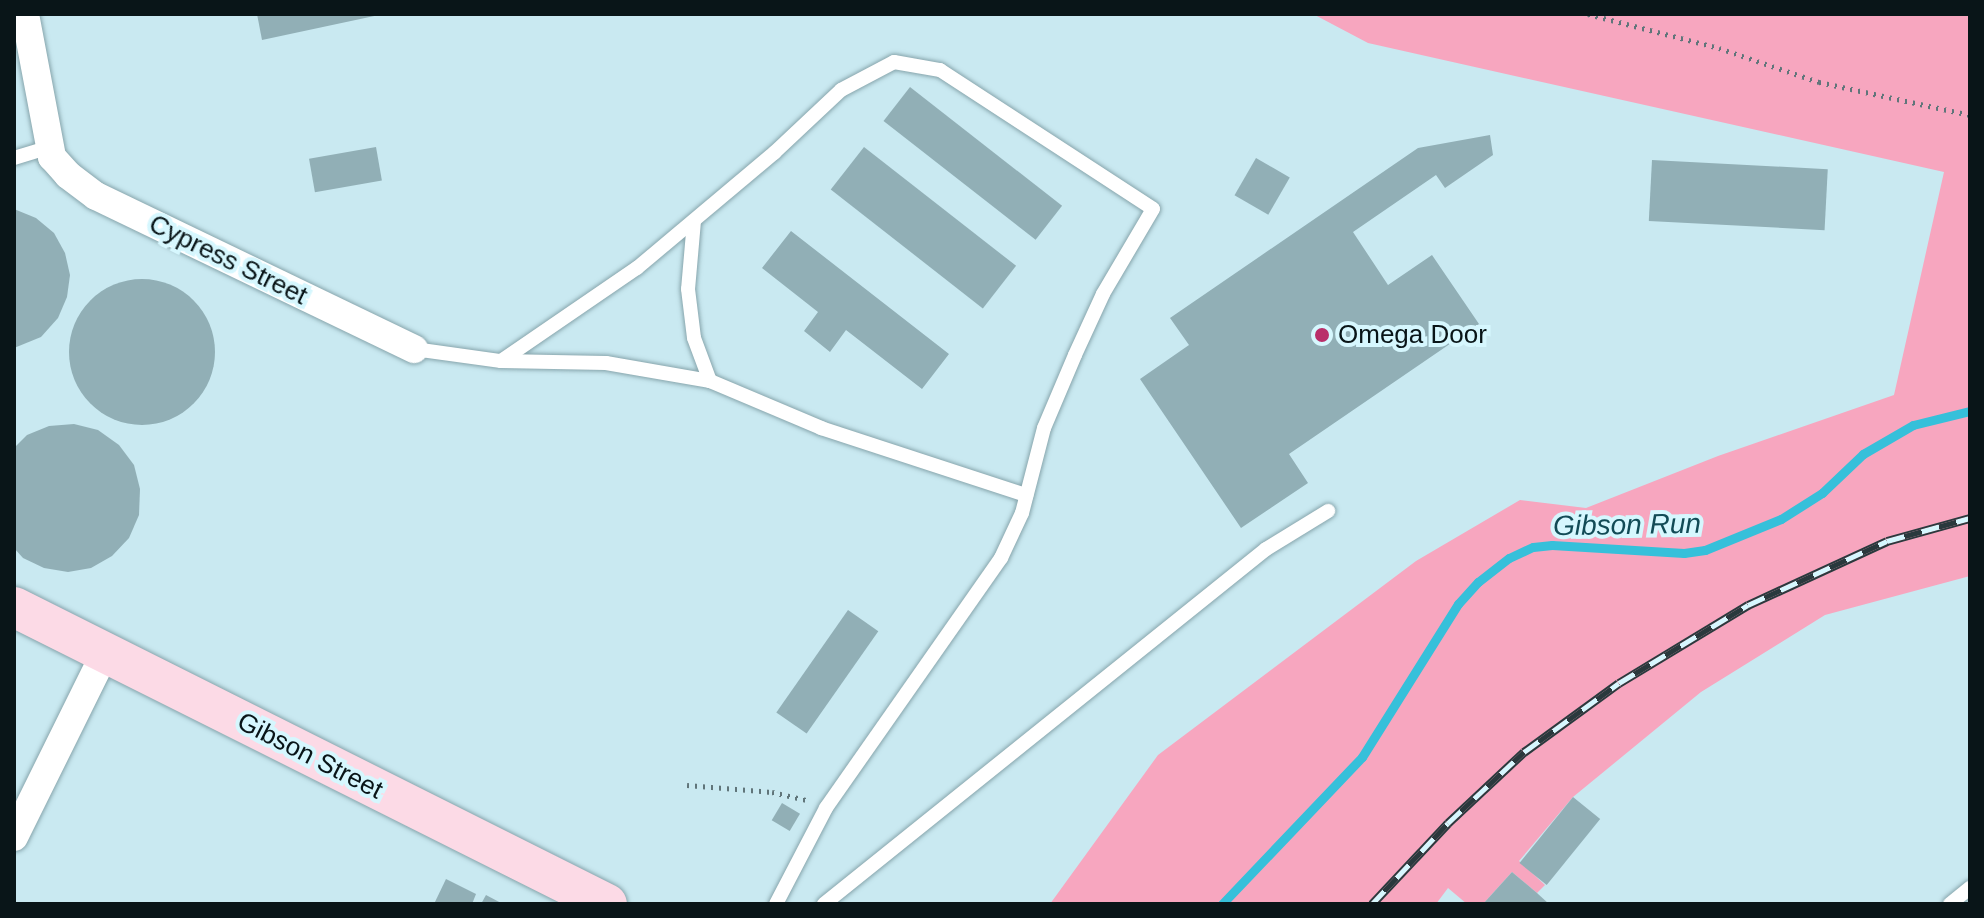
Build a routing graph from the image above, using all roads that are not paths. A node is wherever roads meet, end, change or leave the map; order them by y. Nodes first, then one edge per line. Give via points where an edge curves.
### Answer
1 (25, 14) edge
2 (52, 152) junction
3 (14, 158) edge
4 (694, 221) junction
5 (414, 349) joint
6 (501, 361) junction
7 (710, 381) junction
8 (1026, 495) junction
9 (1328, 511) dead end
10 (14, 607) edge
11 (105, 653) junction
12 (14, 837) edge
13 (1970, 888) edge
14 (607, 904) edge
15 (776, 904) edge
16 (824, 904) edge
17 (1950, 904) edge

1 - 2 street
2 - 3 lane
2 - 5 street, Cypress Street via 68,175 96,196
4 - 6 lane via 637,268
4 - 7 lane via 688,289 694,338
4 - 8 lane via 841,90 894,62 940,70 1153,209 1103,294 1075,355 1044,428
5 - 6 lane
6 - 7 lane via 606,363
7 - 8 lane via 821,428
8 - 15 lane via 1001,558 826,808
9 - 16 lane via 1266,549
10 - 11 street, Gibson Street
11 - 12 street
11 - 14 street, Gibson Street
13 - 17 lane

